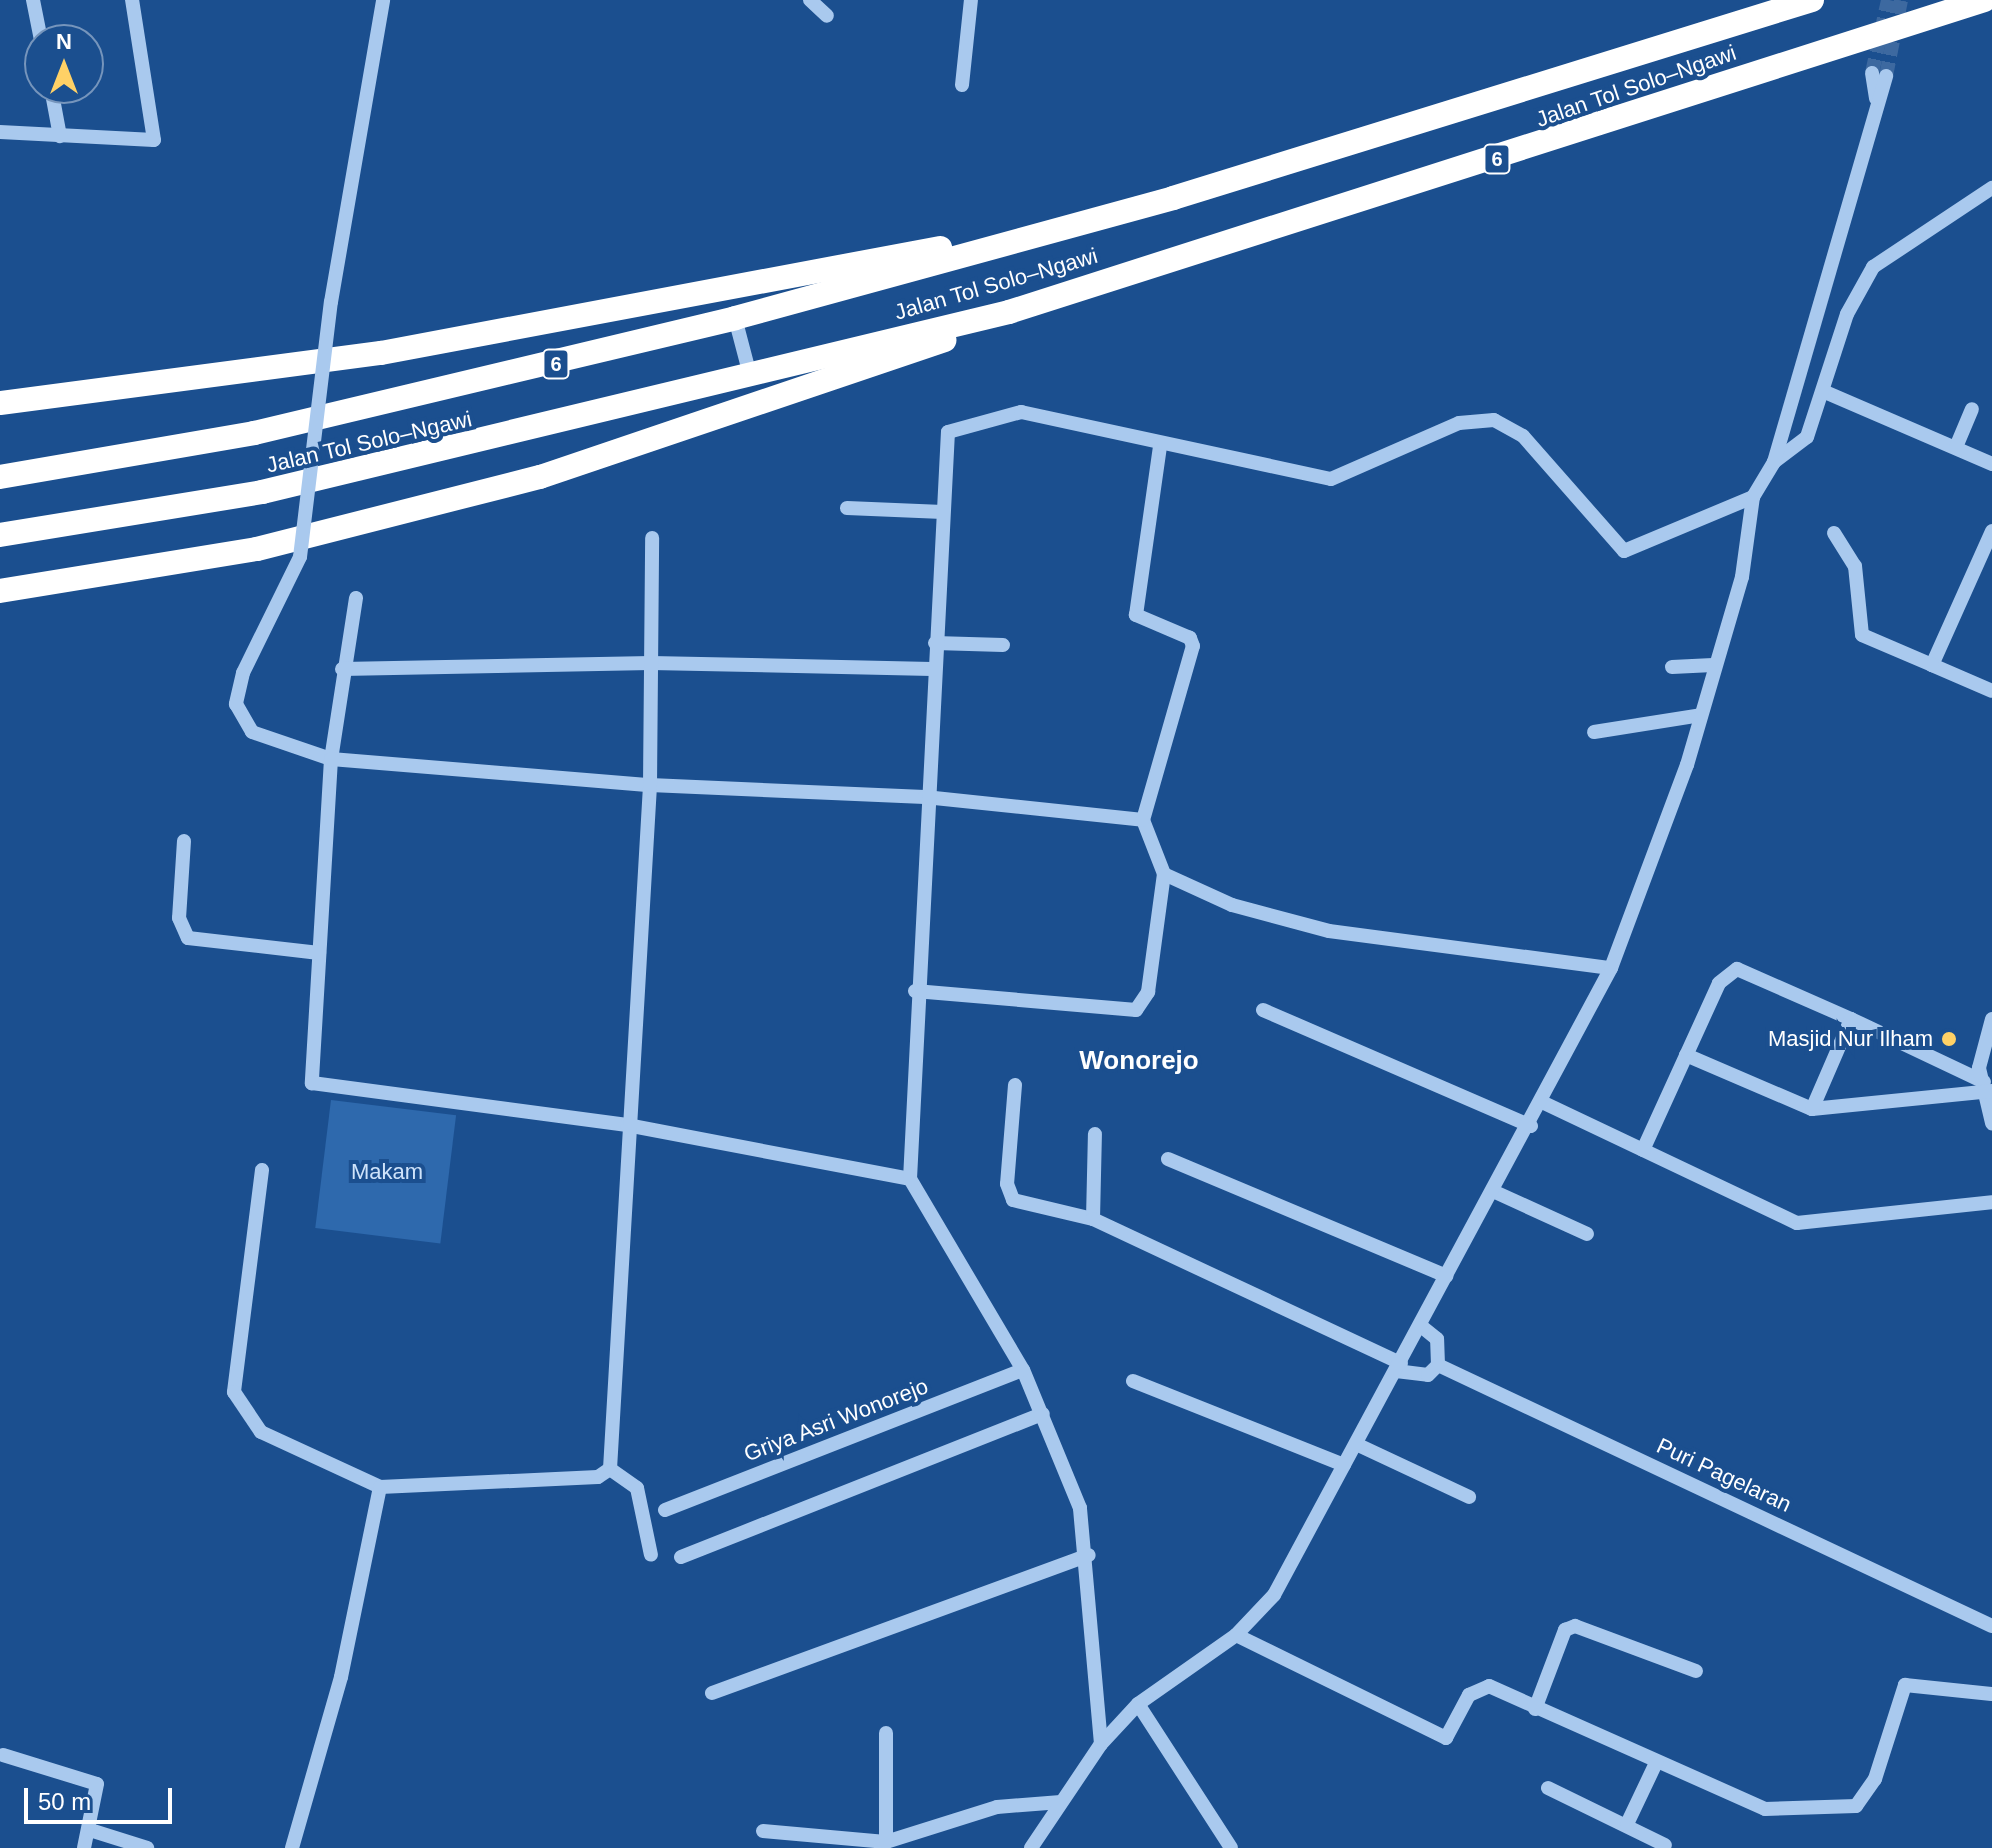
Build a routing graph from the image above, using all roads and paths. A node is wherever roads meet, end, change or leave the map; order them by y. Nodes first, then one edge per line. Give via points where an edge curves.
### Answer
1 (33, 0) edge
2 (132, 0) edge
3 (383, 0) edge
4 (810, 0) edge
5 (971, 0) edge
6 (1812, 0) edge
7 (1984, 0) edge
8 (827, 16) dead end
9 (38, 24) edge
10 (1879, 74) tunnel mouth
11 (962, 85) dead end
12 (54, 104) edge
13 (0, 132) edge
14 (60, 136) junction
15 (1992, 188) edge
16 (1103, 218) junction
17 (1009, 312) junction
18 (735, 318) junction
19 (750, 375) junction
20 (1825, 392) junction
21 (0, 403) edge
22 (1972, 409) dead end
23 (1160, 447) junction
24 (1956, 447) junction
25 (1774, 462) junction
26 (1992, 464) edge
27 (0, 477) edge
28 (1753, 497) junction
29 (847, 508) dead end
30 (943, 512) junction
31 (1992, 531) edge
32 (1834, 533) dead end
33 (0, 535) edge
34 (652, 538) dead end
35 (0, 591) edge
36 (356, 598) dead end
37 (935, 643) junction
38 (1003, 645) dead end
39 (651, 663) junction
40 (1713, 665) junction
41 (1932, 665) junction
42 (1672, 667) dead end
43 (342, 669) junction
44 (932, 669) junction
45 (1992, 691) edge
46 (1701, 715) junction
47 (1594, 732) dead end
48 (331, 759) junction
49 (650, 785) junction
50 (925, 797) junction
51 (1143, 820) junction
52 (184, 841) dead end
53 (1164, 874) junction
54 (319, 953) junction
55 (1611, 968) junction
56 (915, 991) junction
57 (1263, 1010) dead end
58 (1851, 1019) junction
59 (1992, 1019) edge
60 (1686, 1055) junction
61 (1015, 1085) dead end
62 (1988, 1088) edge
63 (1544, 1103) junction
64 (1812, 1109) junction
65 (1992, 1123) edge
66 (627, 1125) junction
67 (1531, 1126) junction
68 (1095, 1134) dead end
69 (1643, 1150) junction
70 (1168, 1159) dead end
71 (262, 1170) dead end
72 (910, 1179) junction
73 (1495, 1192) junction
74 (1992, 1202) edge
75 (1093, 1219) junction
76 (1587, 1234) dead end
77 (1446, 1276) junction
78 (1420, 1325) junction
79 (1438, 1365) junction
80 (1398, 1367) junction
81 (1023, 1370) junction
82 (1133, 1381) dead end
83 (1043, 1414) junction
84 (1356, 1444) junction
85 (1344, 1465) junction
86 (610, 1469) junction
87 (380, 1487) junction
88 (1469, 1497) dead end
89 (665, 1510) dead end
90 (651, 1555) dead end
91 (1089, 1555) junction
92 (681, 1557) dead end
93 (1992, 1626) edge
94 (1236, 1635) junction
95 (1696, 1671) dead end
96 (712, 1693) dead end
97 (1992, 1694) edge
98 (1138, 1704) junction
99 (1535, 1709) junction
100 (886, 1733) dead end
101 (1101, 1744) junction
102 (3, 1755) dead end
103 (1656, 1763) junction
104 (1548, 1788) dead end
105 (1061, 1802) junction
106 (1627, 1824) junction
107 (90, 1830) junction
108 (763, 1831) dead end
109 (886, 1842) junction
110 (1665, 1845) dead end
111 (84, 1848) edge
112 (147, 1848) edge
113 (292, 1848) edge
114 (1031, 1848) edge
115 (1231, 1848) edge

1 - 9 street
2 - 14 street via 155,139
3 - 48 street, bridge via 331,302 300,557 243,673 236,704 252,732
4 - 8 street
5 - 11 street
6 - 16 highway, Jalan Tol Solo–Ngawi / 6
7 - 17 highway, Jalan Tol Solo–Ngawi / 6
10 - 25 street
12 - 14 street
13 - 14 street
15 - 20 street via 1873,267 1847,314
16 - 18 highway, Jalan Tol Solo–Ngawi / 6
16 - 21 highway via 381,353
17 - 19 highway, Jalan Tol Solo–Ngawi / 6
17 - 35 highway via 916,352 540,477 257,549
18 - 19 street
18 - 27 highway, Jalan Tol Solo–Ngawi / 6 via 254,433
19 - 33 highway, Jalan Tol Solo–Ngawi / 6 via 262,492
20 - 24 street
20 - 25 street via 1801,448
22 - 24 street
23 - 28 street via 1331,479 1459,423 1494,420 1523,436 1624,551
23 - 30 street via 1039,416 995,414 948,432
23 - 51 street via 1136,615 1190,638 1193,646
24 - 26 street
25 - 28 street
28 - 40 street via 1742,577
29 - 30 street
30 - 37 street
31 - 41 street
32 - 41 street via 1855,566 1862,635
34 - 39 street
36 - 43 street
37 - 38 street
37 - 44 street
39 - 43 street
39 - 44 street
39 - 49 street
40 - 42 street
40 - 46 street
41 - 45 street
43 - 48 street
44 - 50 street
46 - 47 street
46 - 55 street via 1664,839
48 - 49 street
48 - 54 street
49 - 50 street
49 - 66 street
50 - 51 street
50 - 56 street
51 - 53 street
52 - 54 street via 179,918 188,938
53 - 55 street via 1232,905 1329,931
53 - 56 street via 1148,992 1136,1010
54 - 66 street via 312,1083
55 - 63 street
56 - 72 street
57 - 67 street
58 - 60 street via 1737,969 1719,983
58 - 62 street
58 - 64 street
59 - 62 street via 1979,1055
60 - 64 street
60 - 69 street
61 - 75 street via 1009,1195 1023,1205
62 - 64 street
62 - 65 street
63 - 67 street
63 - 69 street
66 - 72 street
66 - 86 street
67 - 73 street
68 - 75 street
69 - 74 street via 1797,1223
70 - 77 street
71 - 87 street via 234,1392 261,1432
72 - 81 street
73 - 76 street
73 - 77 street
75 - 80 street
77 - 78 street
78 - 79 street via 1437,1339
78 - 80 street
79 - 80 street via 1428,1375
79 - 93 street, Puri Pagelaran
80 - 84 street
81 - 83 street
81 - 89 street, Griya Asri Wonorejo
82 - 85 street
83 - 91 street via 1080,1508
83 - 92 street
84 - 85 street
84 - 88 street
85 - 94 street via 1274,1595
86 - 87 street via 598,1477
86 - 90 street via 637,1488
87 - 113 street via 341,1677
91 - 96 street
91 - 101 street
94 - 98 street
94 - 99 street via 1446,1738 1481,1686
95 - 99 street via 1575,1626 1565,1630
97 - 103 street via 1905,1685 1875,1779 1856,1806 1765,1809
98 - 101 street
98 - 115 street
99 - 103 street
100 - 109 street
101 - 105 street
102 - 107 street via 94,1780 99,1793
103 - 106 street
104 - 106 street
105 - 109 street via 997,1807
105 - 114 street
106 - 110 street
107 - 111 street
107 - 112 street
108 - 109 street

